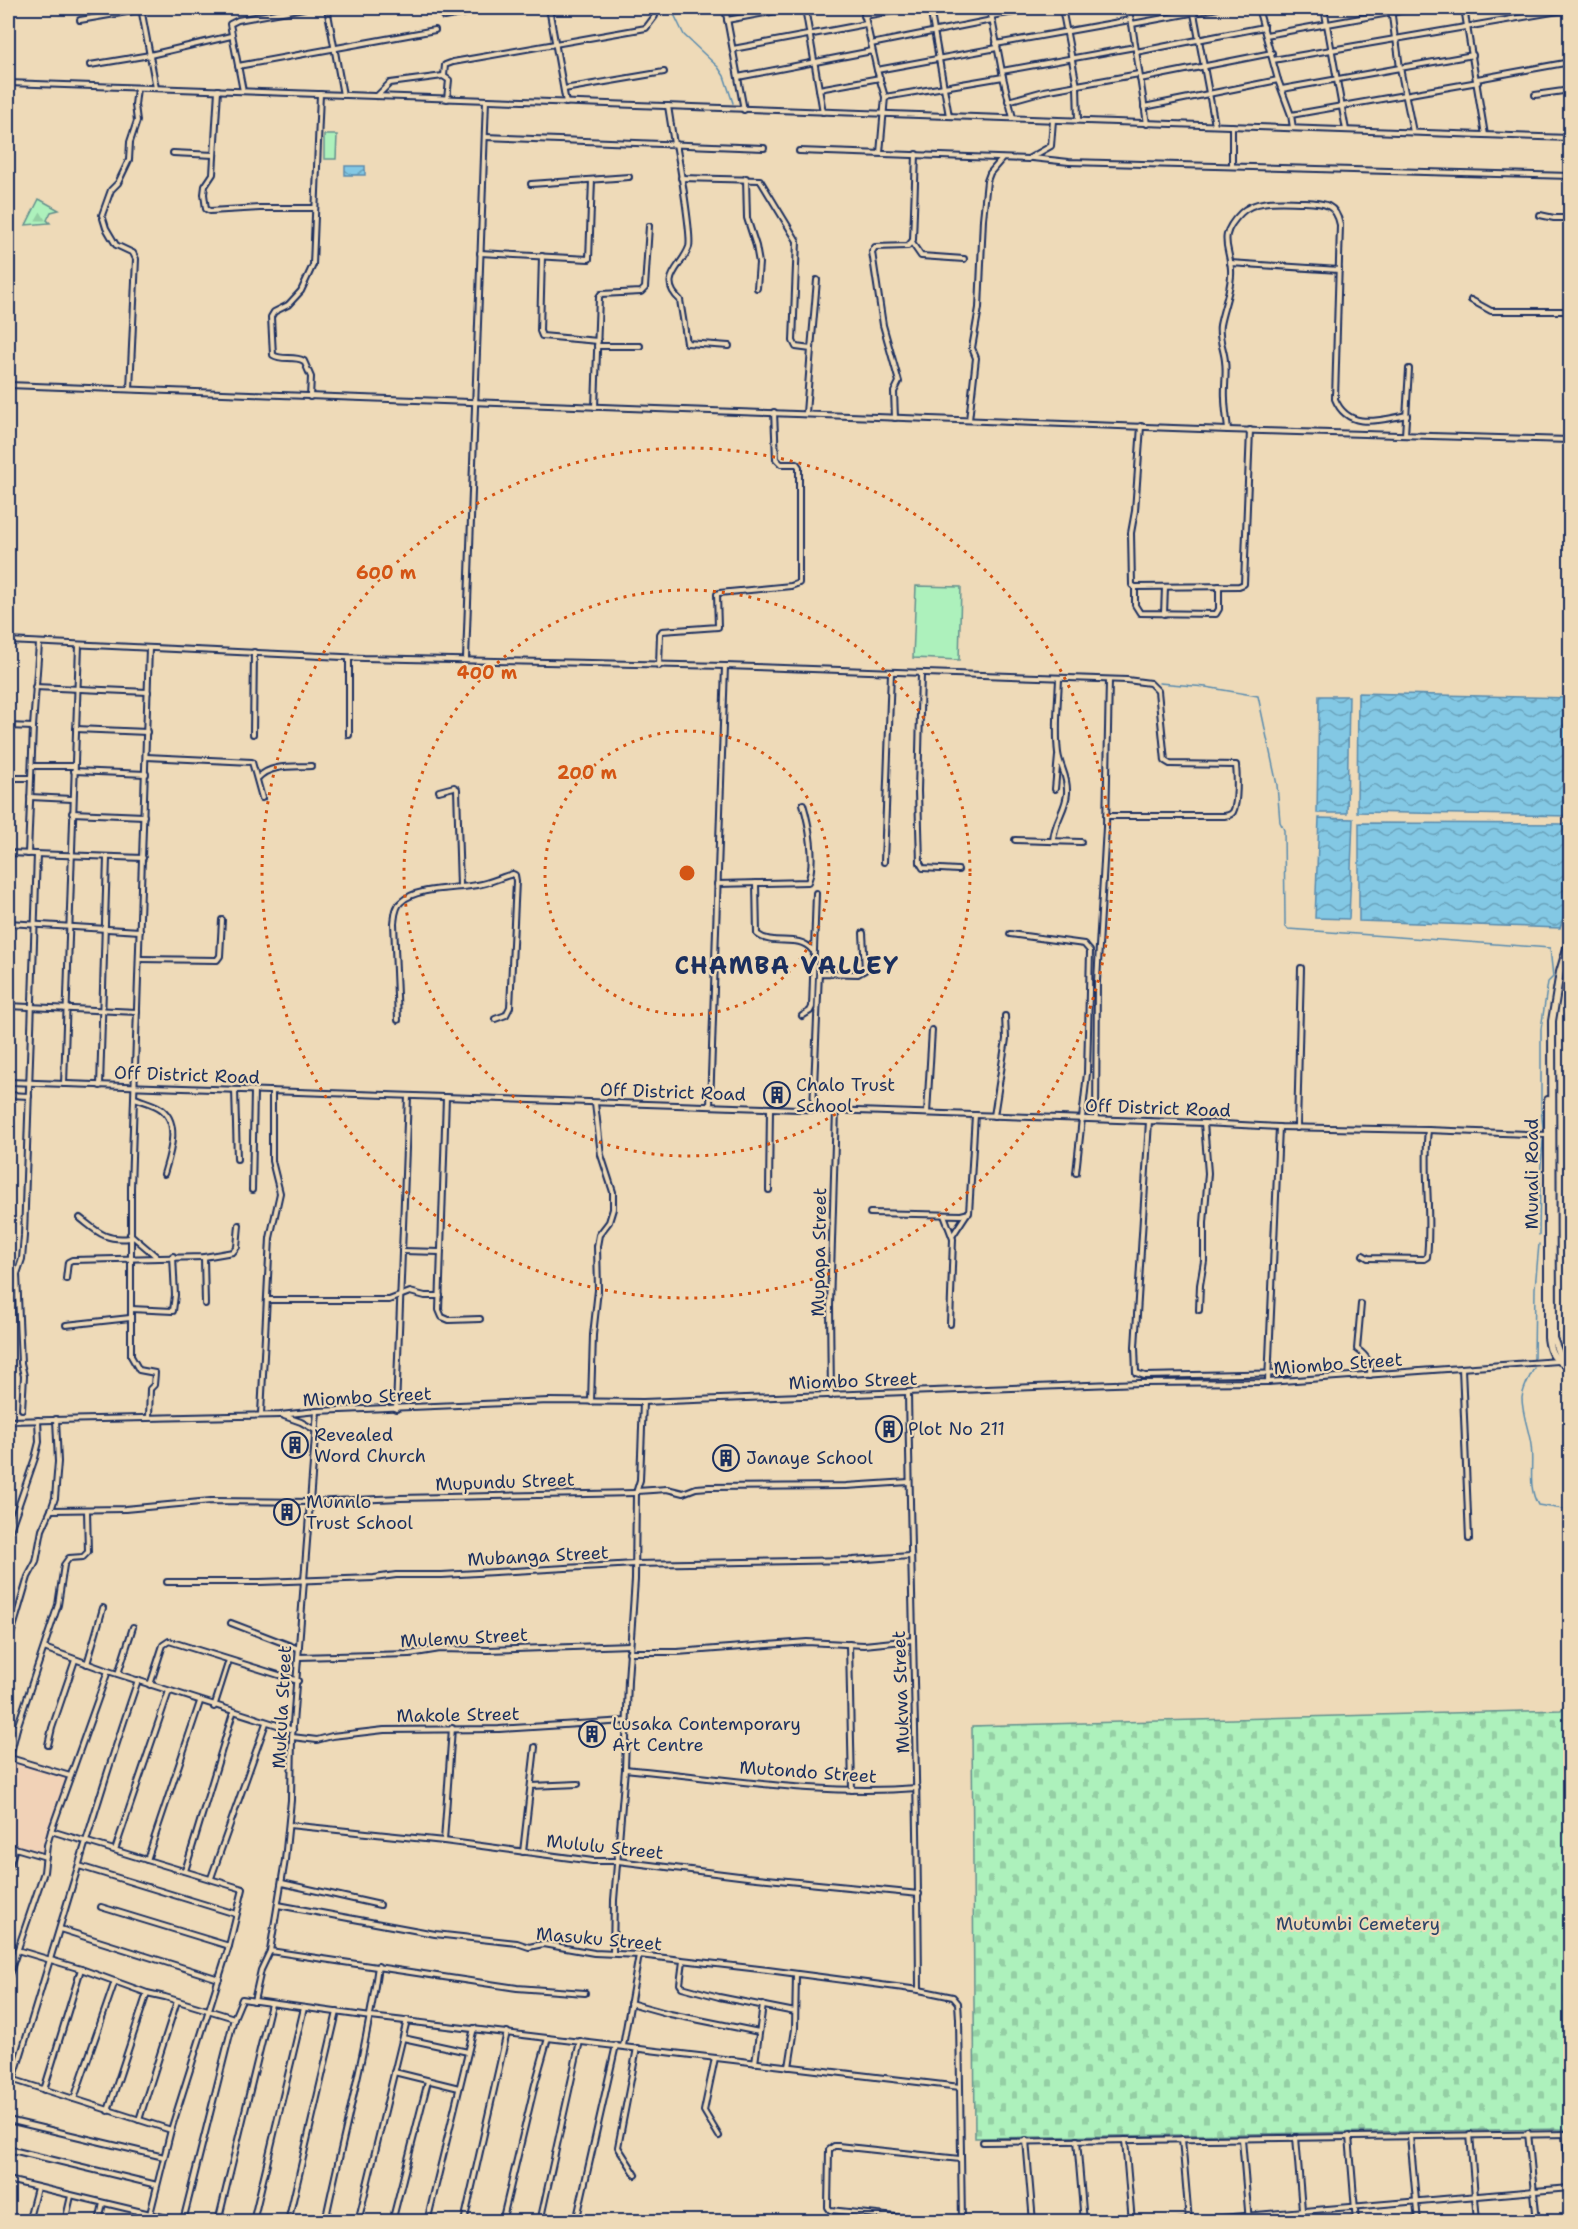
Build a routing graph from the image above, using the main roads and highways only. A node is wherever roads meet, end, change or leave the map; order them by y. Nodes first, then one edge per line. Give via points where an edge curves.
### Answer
1 (1570, 938) edge
2 (1550, 1135) junction
3 (1570, 1359) edge
4 (1570, 1366) edge

1 - 2 main road, Munali Road via 1552,1021
2 - 3 main road, Munali Road via 1553,1338 1560,1356
2 - 4 main road, Munali Road via 1548,1338 1552,1355

